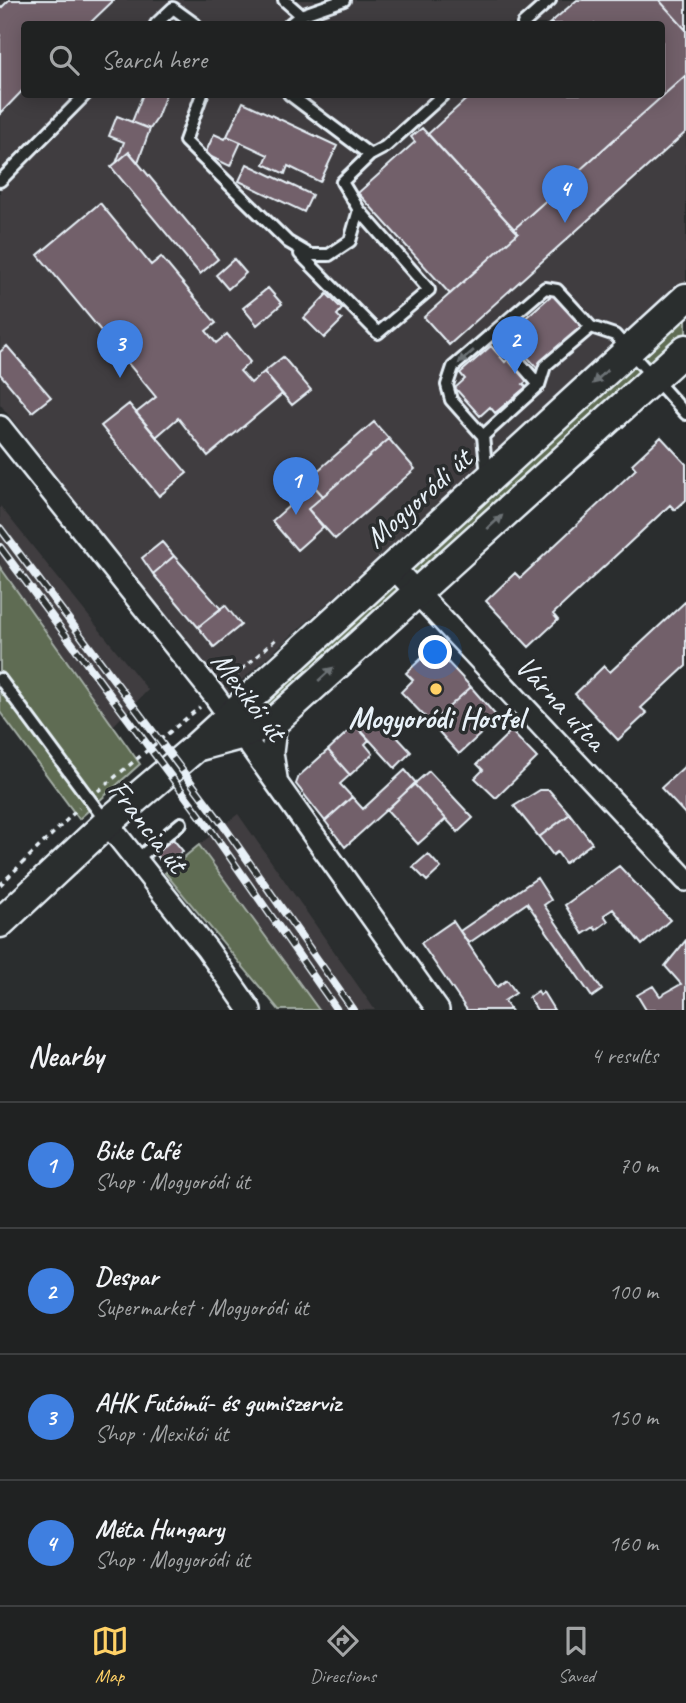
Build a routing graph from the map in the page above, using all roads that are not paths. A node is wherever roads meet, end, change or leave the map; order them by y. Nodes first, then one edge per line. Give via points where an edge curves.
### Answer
1 (183, 0) edge
2 (284, 0) edge
3 (344, 0) edge
4 (550, 0) edge
5 (173, 8) junction
6 (301, 15) junction
7 (159, 21) edge
8 (191, 21) edge
9 (294, 21) edge
10 (526, 21) edge
11 (82, 98) edge
12 (201, 98) edge
13 (294, 98) edge
14 (440, 98) edge
15 (370, 155) junction
16 (0, 181) edge
17 (359, 211) junction
18 (288, 242) junction
19 (686, 298) edge
20 (591, 327) junction
21 (494, 332) junction
22 (686, 349) edge
23 (630, 350) junction
24 (654, 378) junction
25 (539, 385) junction
26 (686, 414) edge
27 (0, 427) edge
28 (483, 436) junction
29 (487, 480) junction
30 (393, 567) junction
31 (417, 592) junction
32 (0, 679) edge
33 (227, 716) junction
34 (276, 720) junction
35 (195, 748) junction
36 (260, 760) junction
37 (276, 783) junction
38 (107, 823) junction
39 (181, 823) dead end
40 (137, 859) junction
41 (686, 880) edge
42 (0, 923) edge
43 (250, 1010) edge
44 (439, 1010) edge

1 - 5 lane
2 - 6 lane
3 - 6 lane
4 - 10 lane
5 - 7 lane
5 - 8 lane
6 - 9 lane
11 - 16 lane
12 - 18 lane via 185,141
13 - 15 lane
14 - 15 lane
15 - 17 lane via 342,182
17 - 18 lane via 350,241 329,255 310,255
17 - 18 lane via 429,290 378,333
19 - 23 street, Mogyoródi út
20 - 21 lane via 557,290 545,288
20 - 23 lane via 615,335
20 - 25 lane via 545,366
21 - 25 lane via 520,356
21 -> 28 lane via 453,368 447,385 451,400
22 - 24 street, Mogyoródi út
23 - 24 lane
23 -> 29 street, Mogyoródi út
24 - 26 lane
31 -> 24 street, Mogyoródi út
25 - 28 lane
27 - 33 street, Mexikói út
28 - 29 lane
29 - 30 street, Mogyoródi út
30 - 31 street, Várna utca
30 - 33 street, Mogyoródi út
34 -> 31 street, Mogyoródi út
31 - 41 street, Várna utca
32 - 38 lane, Francia út
33 - 34 street, Mogyoródi út
33 - 35 street, Mogyoródi út
33 - 36 street, Mexikói út
34 - 37 street via 272,753
35 - 36 street via 225,746
35 - 38 street, Mogyoródi út
36 - 37 street, Mexikói út
37 - 44 street, Mexikói út
38 - 40 street, Francia út
38 - 42 street, Mogyoródi út
39 - 40 lane
40 - 43 street, Francia út

